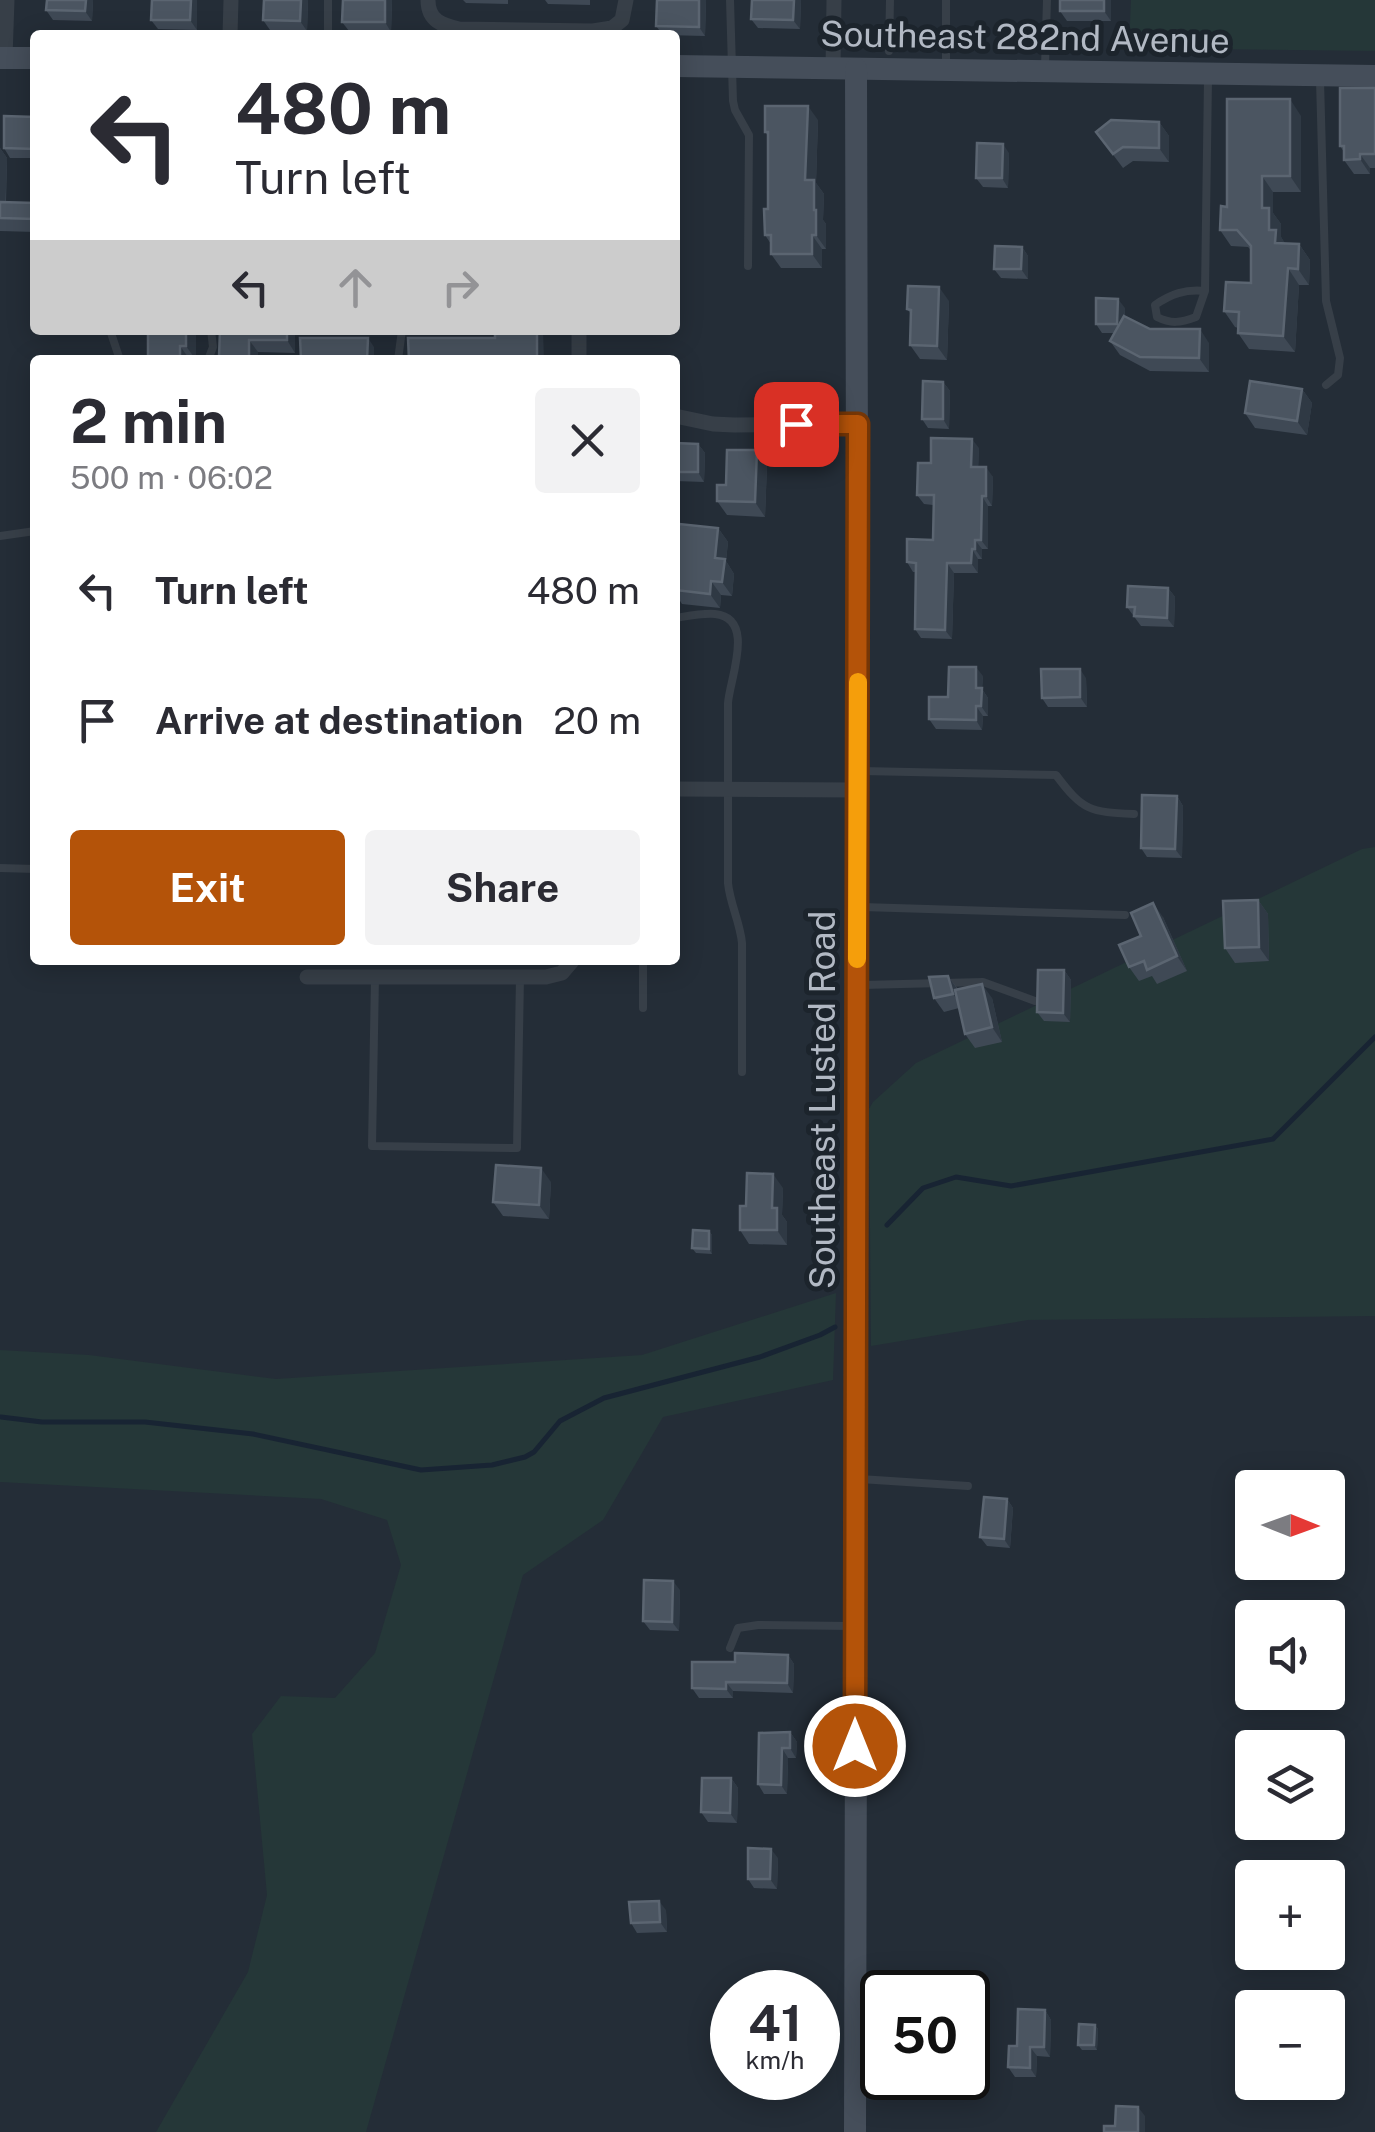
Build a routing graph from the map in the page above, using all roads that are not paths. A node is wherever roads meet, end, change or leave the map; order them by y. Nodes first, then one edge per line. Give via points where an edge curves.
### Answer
1 (7, 0) edge
2 (231, 0) edge
3 (328, 0) edge
4 (428, 0) edge
5 (626, 0) edge
6 (730, 0) edge
7 (834, 0) edge
8 (890, 0) edge
9 (946, 0) edge
10 (1047, 0) edge
11 (230, 30) edge
12 (328, 30) edge
13 (525, 30) edge
14 (600, 30) edge
15 (889, 51) dead end
16 (3, 58) edge
17 (30, 58) edge
18 (680, 66) edge
19 (730, 67) junction
20 (845, 69) junction
21 (946, 70) junction
22 (1045, 72) junction
23 (1208, 74) junction
24 (1320, 76) junction
25 (1375, 76) edge
26 (748, 266) dead end
27 (1204, 291) junction
28 (1326, 384) dead end
29 (680, 417) edge
30 (858, 424) junction
31 (30, 533) edge
32 (0, 536) edge
33 (680, 618) edge
34 (858, 780) junction
35 (680, 790) edge
36 (728, 790) junction
37 (1134, 814) dead end
38 (0, 868) edge
39 (30, 869) edge
40 (858, 907) junction
41 (1125, 915) dead end
42 (571, 965) edge
43 (643, 965) edge
44 (307, 977) dead end
45 (375, 977) junction
46 (520, 977) junction
47 (857, 985) junction
48 (1036, 1001) edge
49 (643, 1008) dead end
50 (742, 1072) dead end
51 (856, 1479) junction
52 (968, 1486) dead end
53 (855, 1626) junction
54 (730, 1648) dead end
55 (856, 2132) edge

1 - 16 street
2 - 11 street
3 - 12 lane
4 - 13 street via 441,25
5 - 14 street via 622,20
6 - 19 lane
7 - 20 street
8 - 15 lane
9 - 21 lane
10 - 22 lane
16 - 17 main road
18 - 19 main road, Southeast 282nd Avenue
19 - 20 main road, Southeast 282nd Avenue
19 - 26 lane via 735,110 748,135
20 - 21 main road, Southeast 282nd Avenue
20 - 30 main road, Southeast Lusted Road
21 - 22 main road, Southeast 282nd Avenue
22 - 23 main road, Southeast 282nd Avenue
23 - 24 main road, Southeast 282nd Avenue
23 - 27 lane
24 - 25 main road, Southeast 282nd Avenue
24 - 28 lane via 1326,301 1340,358 1338,375
27 - 27 lane via 1196,317 1169,323 1156,318 1155,305 1169,296
29 - 30 street via 734,425
30 - 34 main road, Southeast Lusted Road
31 - 32 lane
33 - 36 lane via 715,614 736,628
34 - 36 street
34 - 37 lane via 1056,775 1074,800 1100,812
34 - 40 main road, Southeast Lusted Road
35 - 36 street
36 - 50 lane via 729,899 742,944
38 - 39 lane
40 - 41 lane
40 - 47 main road, Southeast Lusted Road
42 - 46 street via 556,976
43 - 49 lane
44 - 45 street
45 - 46 street
45 - 46 lane via 372,1146 518,1148
47 - 48 lane via 983,982
47 - 51 main road, Southeast Lusted Road
51 - 52 lane
51 - 53 main road, Southeast Lusted Road
53 - 54 lane via 748,1626 738,1628
53 - 55 main road, Southeast Lusted Road

